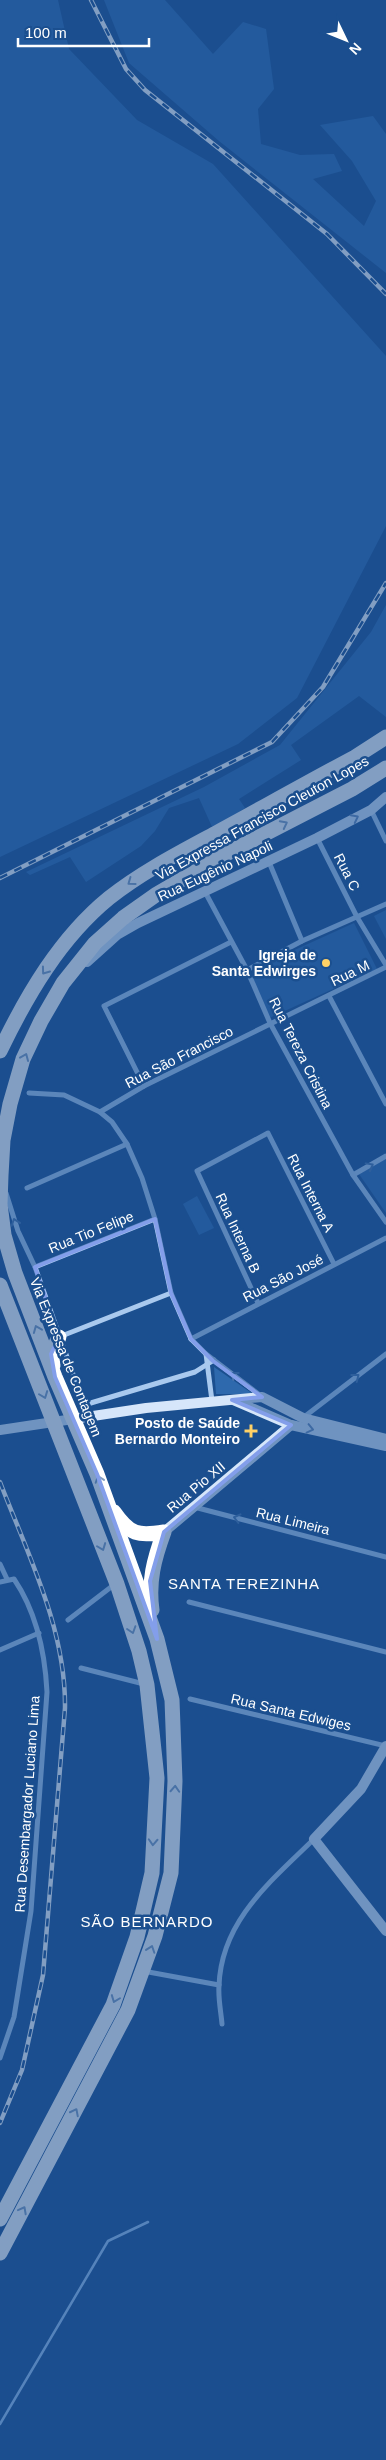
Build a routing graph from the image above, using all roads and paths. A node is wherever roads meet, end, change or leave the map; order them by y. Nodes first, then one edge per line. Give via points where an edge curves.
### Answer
1 (386, 737) edge
2 (386, 768) edge
3 (386, 797) edge
4 (371, 810) junction
5 (317, 838) junction
6 (386, 841) edge
7 (269, 862) junction
8 (204, 890) junction
9 (386, 904) edge
10 (357, 917) junction
11 (302, 941) junction
12 (232, 942) junction
13 (386, 966) edge
14 (247, 970) junction
15 (64, 983) junction
16 (329, 996) junction
17 (270, 1023) junction
18 (0, 1051) edge
19 (144, 1086) junction
20 (29, 1093) dead end
21 (386, 1104) edge
22 (100, 1112) junction
23 (268, 1133) joint
24 (127, 1144) junction
25 (386, 1156) edge
26 (1, 1174) edge
27 (353, 1175) junction
28 (27, 1188) dead end
29 (155, 1219) junction
30 (386, 1221) edge
31 (386, 1238) edge
32 (334, 1264) junction
33 (35, 1266) junction
34 (0, 1284) edge
35 (170, 1293) junction
36 (258, 1303) junction
37 (59, 1337) junction
38 (191, 1338) junction
39 (206, 1354) junction
40 (386, 1354) edge
41 (214, 1360) junction
42 (207, 1366) junction
43 (55, 1377) junction
44 (262, 1397) junction
45 (232, 1400) junction
46 (212, 1401) junction
47 (304, 1418) junction
48 (291, 1425) junction
49 (0, 1430) edge
50 (386, 1440) edge
51 (386, 1446) edge
52 (105, 1499) junction
53 (194, 1507) junction
54 (164, 1532) junction
55 (386, 1557) edge
56 (0, 1564) edge
57 (7, 1579) junction
58 (0, 1582) edge
59 (116, 1584) junction
60 (188, 1602) dead end
61 (68, 1620) dead end
62 (39, 1633) junction
63 (156, 1639) junction
64 (0, 1650) edge
65 (386, 1652) edge
66 (81, 1668) dead end
67 (147, 1685) junction
68 (190, 1699) dead end
69 (386, 1746) edge
70 (314, 1839) junction
71 (386, 1931) edge
72 (143, 1971) junction
73 (219, 1986) junction
74 (222, 2024) dead end
75 (2, 2045) edge
76 (0, 2058) edge
77 (0, 2219) edge
78 (0, 2253) edge

1 -> 18 highway, Via Expressa Francisco Cleuton Lopes via 142,874 108,899 43,972
15 -> 2 highway, Via Expressa Francisco Cleuton Lopes via 95,943 157,894
3 - 4 street, Rua Eugênio Napoli
5 -> 4 street, Rua Eugênio Napoli
4 - 6 street
5 - 7 street, Rua Eugênio Napoli
5 - 10 street, Rua C
7 - 8 street, Rua Eugênio Napoli
7 - 11 street
8 - 12 street, Rua Tereza Cristina
8 - 15 street, Rua Eugênio Napoli via 117,935
9 - 10 street
10 - 11 street
10 - 13 street, Rua C
11 - 14 street
12 - 14 street, Rua Tereza Cristina
12 - 19 street via 104,1006
13 - 16 street, Rua M
14 - 17 street, Rua Tereza Cristina
26 -> 15 highway, Via Expressa Francisco Cleuton Lopes via 3,1140 23,1059
16 - 17 street, Rua M
16 - 21 street
17 - 19 street, Rua São Francisco
17 - 27 street, Rua Tereza Cristina
19 - 22 street, Rua São Francisco
20 - 22 street via 64,1095
22 - 24 street via 112,1122
23 - 32 street, Rua Interna A
23 - 36 street, Rua Interna B via 197,1171
24 - 28 street
24 - 29 street
27 -> 25 street
33 -> 26 street via 18,1232
43 -> 26 highway, Via Expressa de Contagem via 4,1235
27 - 30 street, Rua Tereza Cristina
29 - 33 street, Rua Tio Felipe
29 - 35 street
31 - 32 street, Rua São José
32 - 36 street, Rua São José
33 - 37 street
34 -> 59 highway
35 - 37 street
35 - 38 street
36 - 38 street, Rua São José
37 - 42 street via 84,1405
37 - 43 highway via 51,1354
38 - 39 street
39 - 41 street
39 - 42 street
47 -> 40 street
41 - 42 street
44 -> 41 street
42 - 46 street
52 -> 43 highway, Via Expressa de Contagem
44 - 45 street
44 - 47 street
45 - 46 street
45 - 48 street
46 - 49 street
47 - 50 street
48 -> 51 street
48 - 53 street, Rua Pio XII
52 - 54 highway via 126,1527 141,1536
52 - 63 highway, Via Expressa de Contagem
53 - 54 street, Rua Pio XII
55 -> 53 street, Rua Limeira
54 - 63 highway via 154,1557 150,1581
56 - 57 street, Rua Desembargador Luciano Lima
57 - 58 street
57 - 62 street, Rua Desembargador Luciano Lima via 14,1579 22,1591
59 - 61 street
59 -> 67 highway
60 - 65 street
62 - 64 street
62 - 75 street, Rua Desembargador Luciano Lima via 46,1659 47,1692 31,1912 14,2018
72 -> 63 highway via 171,1873 175,1781 172,1700
66 - 67 street
67 -> 77 highway via 157,1778 152,1873 137,1937 113,2005
68 - 69 street, Rua Santa Edwiges
69 - 70 street via 361,1789
70 - 71 street
70 - 73 street via 262,1890 238,1920 224,1951
72 - 73 street
78 -> 72 highway via 128,2010
73 - 74 street
75 - 76 street, Rua Desembargador Luciano Lima

